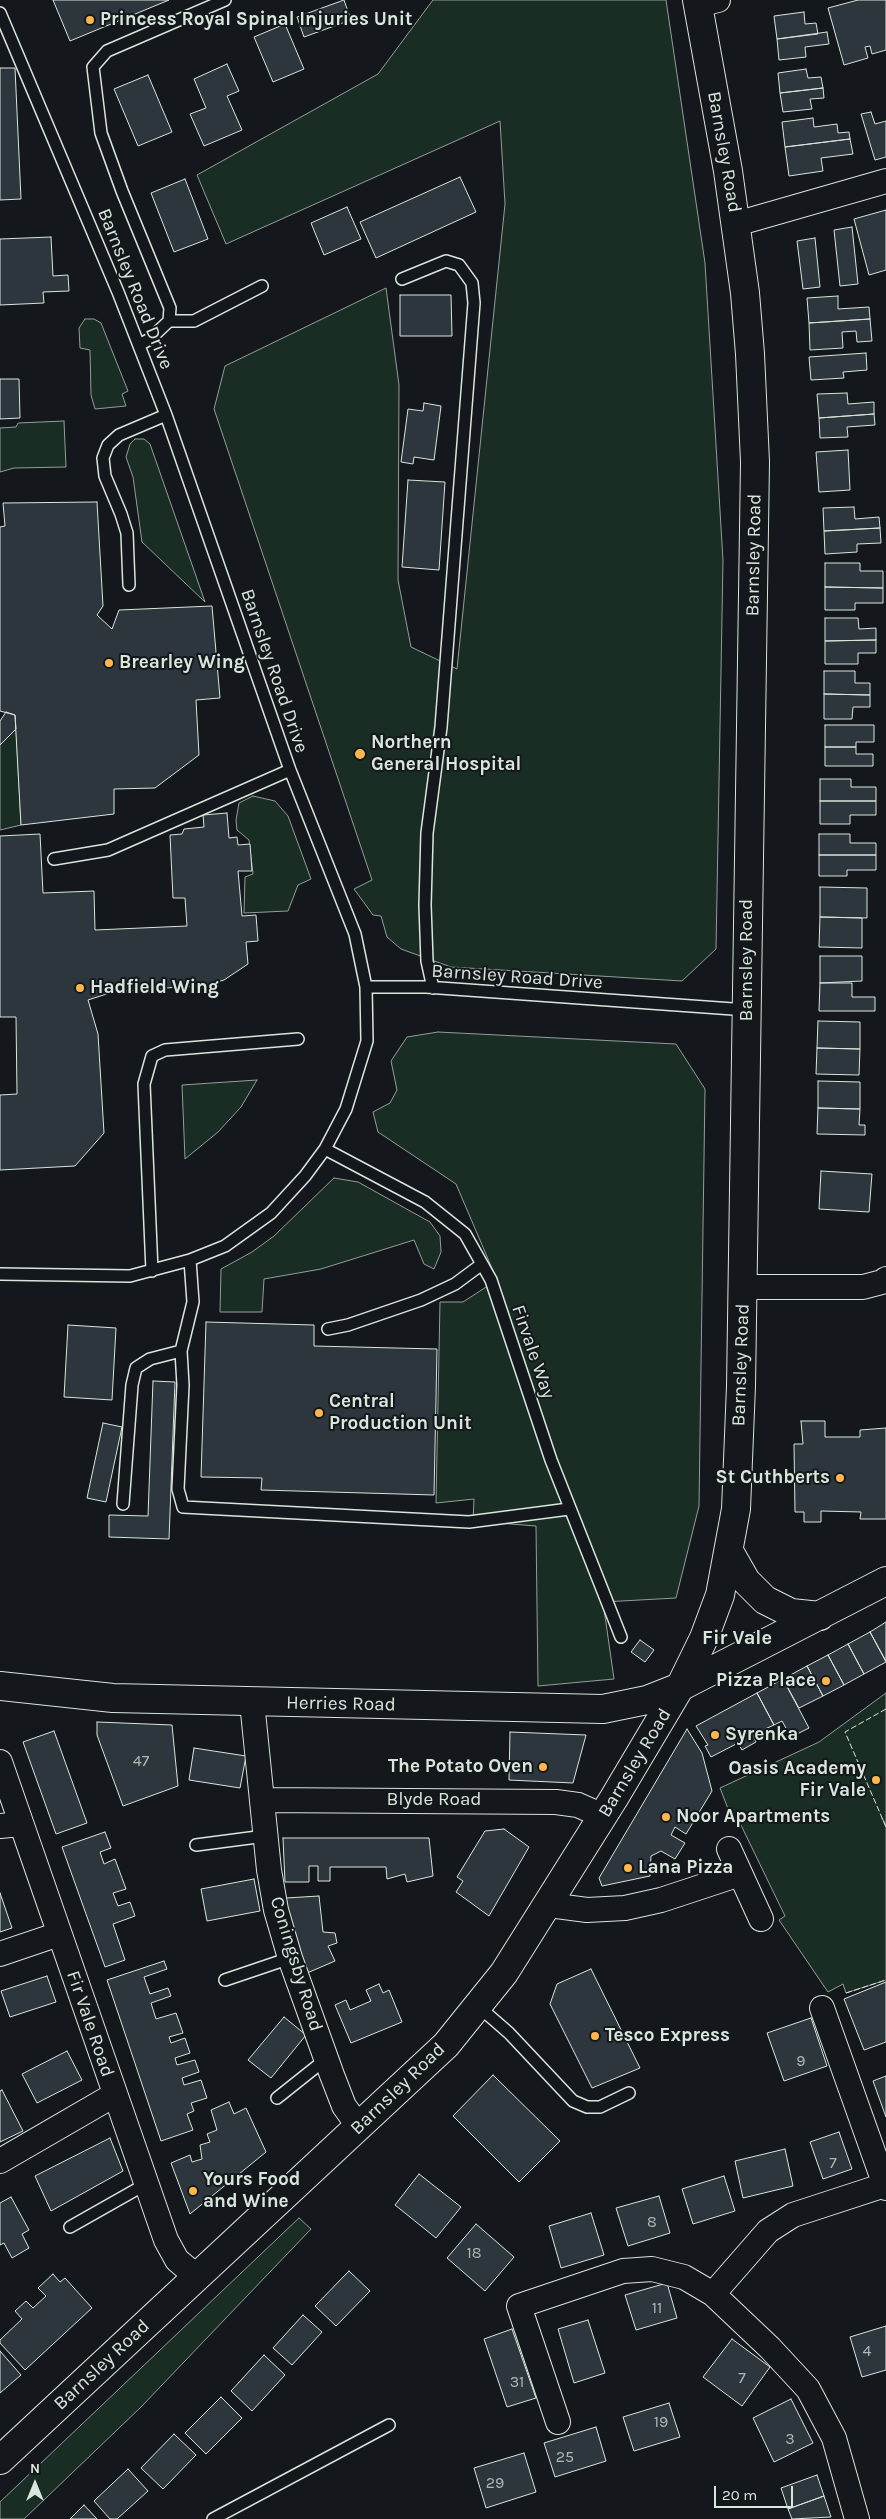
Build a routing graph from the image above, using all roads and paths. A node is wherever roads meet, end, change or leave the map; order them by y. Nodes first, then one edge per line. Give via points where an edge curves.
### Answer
1 (225, 0) edge
2 (705, 2) edge
3 (0, 14) edge
4 (886, 181) edge
5 (736, 224) junction
6 (402, 279) dead end
7 (262, 286) dead end
8 (169, 321) junction
9 (139, 345) junction
10 (166, 415) junction
11 (130, 585) dead end
12 (290, 770) junction
13 (54, 859) dead end
14 (366, 987) junction
15 (433, 988) junction
16 (746, 1010) junction
17 (298, 1039) dead end
18 (325, 1150) junction
19 (190, 1260) junction
20 (482, 1264) junction
21 (152, 1271) junction
22 (0, 1274) edge
23 (886, 1279) edge
24 (744, 1287) junction
25 (328, 1329) dead end
26 (181, 1351) junction
27 (124, 1504) dead end
28 (570, 1509) junction
29 (730, 1553) junction
30 (886, 1581) edge
31 (820, 1616) junction
32 (621, 1637) dead end
33 (0, 1686) edge
34 (680, 1687) junction
35 (252, 1702) junction
36 (0, 1762) edge
37 (262, 1800) junction
38 (603, 1816) junction
39 (11, 1825) edge
40 (265, 1836) junction
41 (196, 1845) dead end
42 (729, 1849) dead end
43 (740, 1874) junction
44 (549, 1904) junction
45 (761, 1919) dead end
46 (60, 1934) junction
47 (0, 1954) edge
48 (290, 1958) junction
49 (225, 1980) dead end
50 (478, 2006) junction
51 (822, 2008) dead end
52 (326, 2059) junction
53 (629, 2093) dead end
54 (114, 2095) junction
55 (277, 2098) dead end
56 (359, 2127) junction
57 (0, 2161) edge
58 (146, 2184) junction
59 (886, 2186) edge
60 (70, 2226) dead end
61 (196, 2276) junction
62 (713, 2294) junction
63 (558, 2422) dead end
64 (389, 2425) dead end
65 (0, 2460) edge
66 (213, 2519) edge
67 (857, 2519) edge

1 - 8 lane via 107,50 92,67 101,133 170,308
2 - 5 main road, Barnsley Road
3 - 9 lane, Barnsley Road Drive
4 - 5 street
5 - 16 main road, Barnsley Road via 750,354 755,462
6 - 15 lane via 446,261 459,265 472,283 474,303 441,727 427,833 427,961
7 - 8 lane via 194,321
8 - 9 lane
9 - 10 lane, Barnsley Road Drive
10 - 11 lane via 119,435 108,445 104,458 105,476 127,533
10 - 12 lane, Barnsley Road Drive
12 - 13 lane via 108,850
12 - 14 lane, Barnsley Road Drive via 355,934
14 - 15 lane, Barnsley Road Drive
14 - 18 lane via 367,1041 346,1109
15 - 16 lane, Barnsley Road Drive
16 - 24 main road, Barnsley Road
17 - 21 lane via 165,1050 152,1056 144,1084
18 - 19 lane via 271,1214 225,1246
18 - 20 lane, Firvale Way via 425,1202 465,1234
19 - 21 lane
19 - 26 lane via 193,1302
20 - 25 lane via 455,1284 420,1300
20 - 28 lane, Firvale Way via 491,1280
21 - 22 lane via 130,1276
23 - 24 street via 863,1287
24 - 29 main road, Barnsley Road via 736,1509
26 - 27 lane via 150,1360 136,1368
26 - 28 lane via 183,1385 178,1489 183,1507 469,1522
28 - 32 lane, Firvale Way
29 - 31 main road via 746,1581 765,1600 791,1613
29 - 34 main road, Barnsley Road via 717,1607
30 - 31 main road, Herries Road
31 - 34 main road, Herries Road
33 - 35 main road, Herries Road via 112,1698
34 - 35 main road, Herries Road via 647,1700 602,1709
34 - 38 main road, Barnsley Road
35 - 37 street, Coningsby Road
36 - 39 street, Fir Vale Road
37 - 38 street, Blyde Road via 556,1802 578,1805
37 - 40 street, Coningsby Road
38 - 44 main road, Barnsley Road
39 - 46 street, Fir Vale Road
40 - 41 lane
40 - 48 street, Coningsby Road via 276,1910
42 - 43 street
43 - 44 street via 661,1900 625,1908 588,1910
43 - 45 street
44 - 50 main road, Barnsley Road
46 - 47 street
46 - 54 street, Fir Vale Road
48 - 49 lane
48 - 52 street, Coningsby Road
50 - 53 lane via 509,2033 573,2101 587,2107 600,2107
50 - 56 main road, Barnsley Road via 446,2045
51 - 59 street
52 - 55 lane
52 - 56 street, Coningsby Road via 344,2106
54 - 57 street
54 - 58 street, Fir Vale Road
56 - 61 main road, Barnsley Road
58 - 60 lane
58 - 61 street, Fir Vale Road via 170,2250
59 - 62 street via 793,2215 768,2231
61 - 65 main road, Barnsley Road
62 - 63 street via 684,2277 652,2269 623,2270 520,2306
62 - 67 street via 808,2389 834,2438
64 - 66 lane

